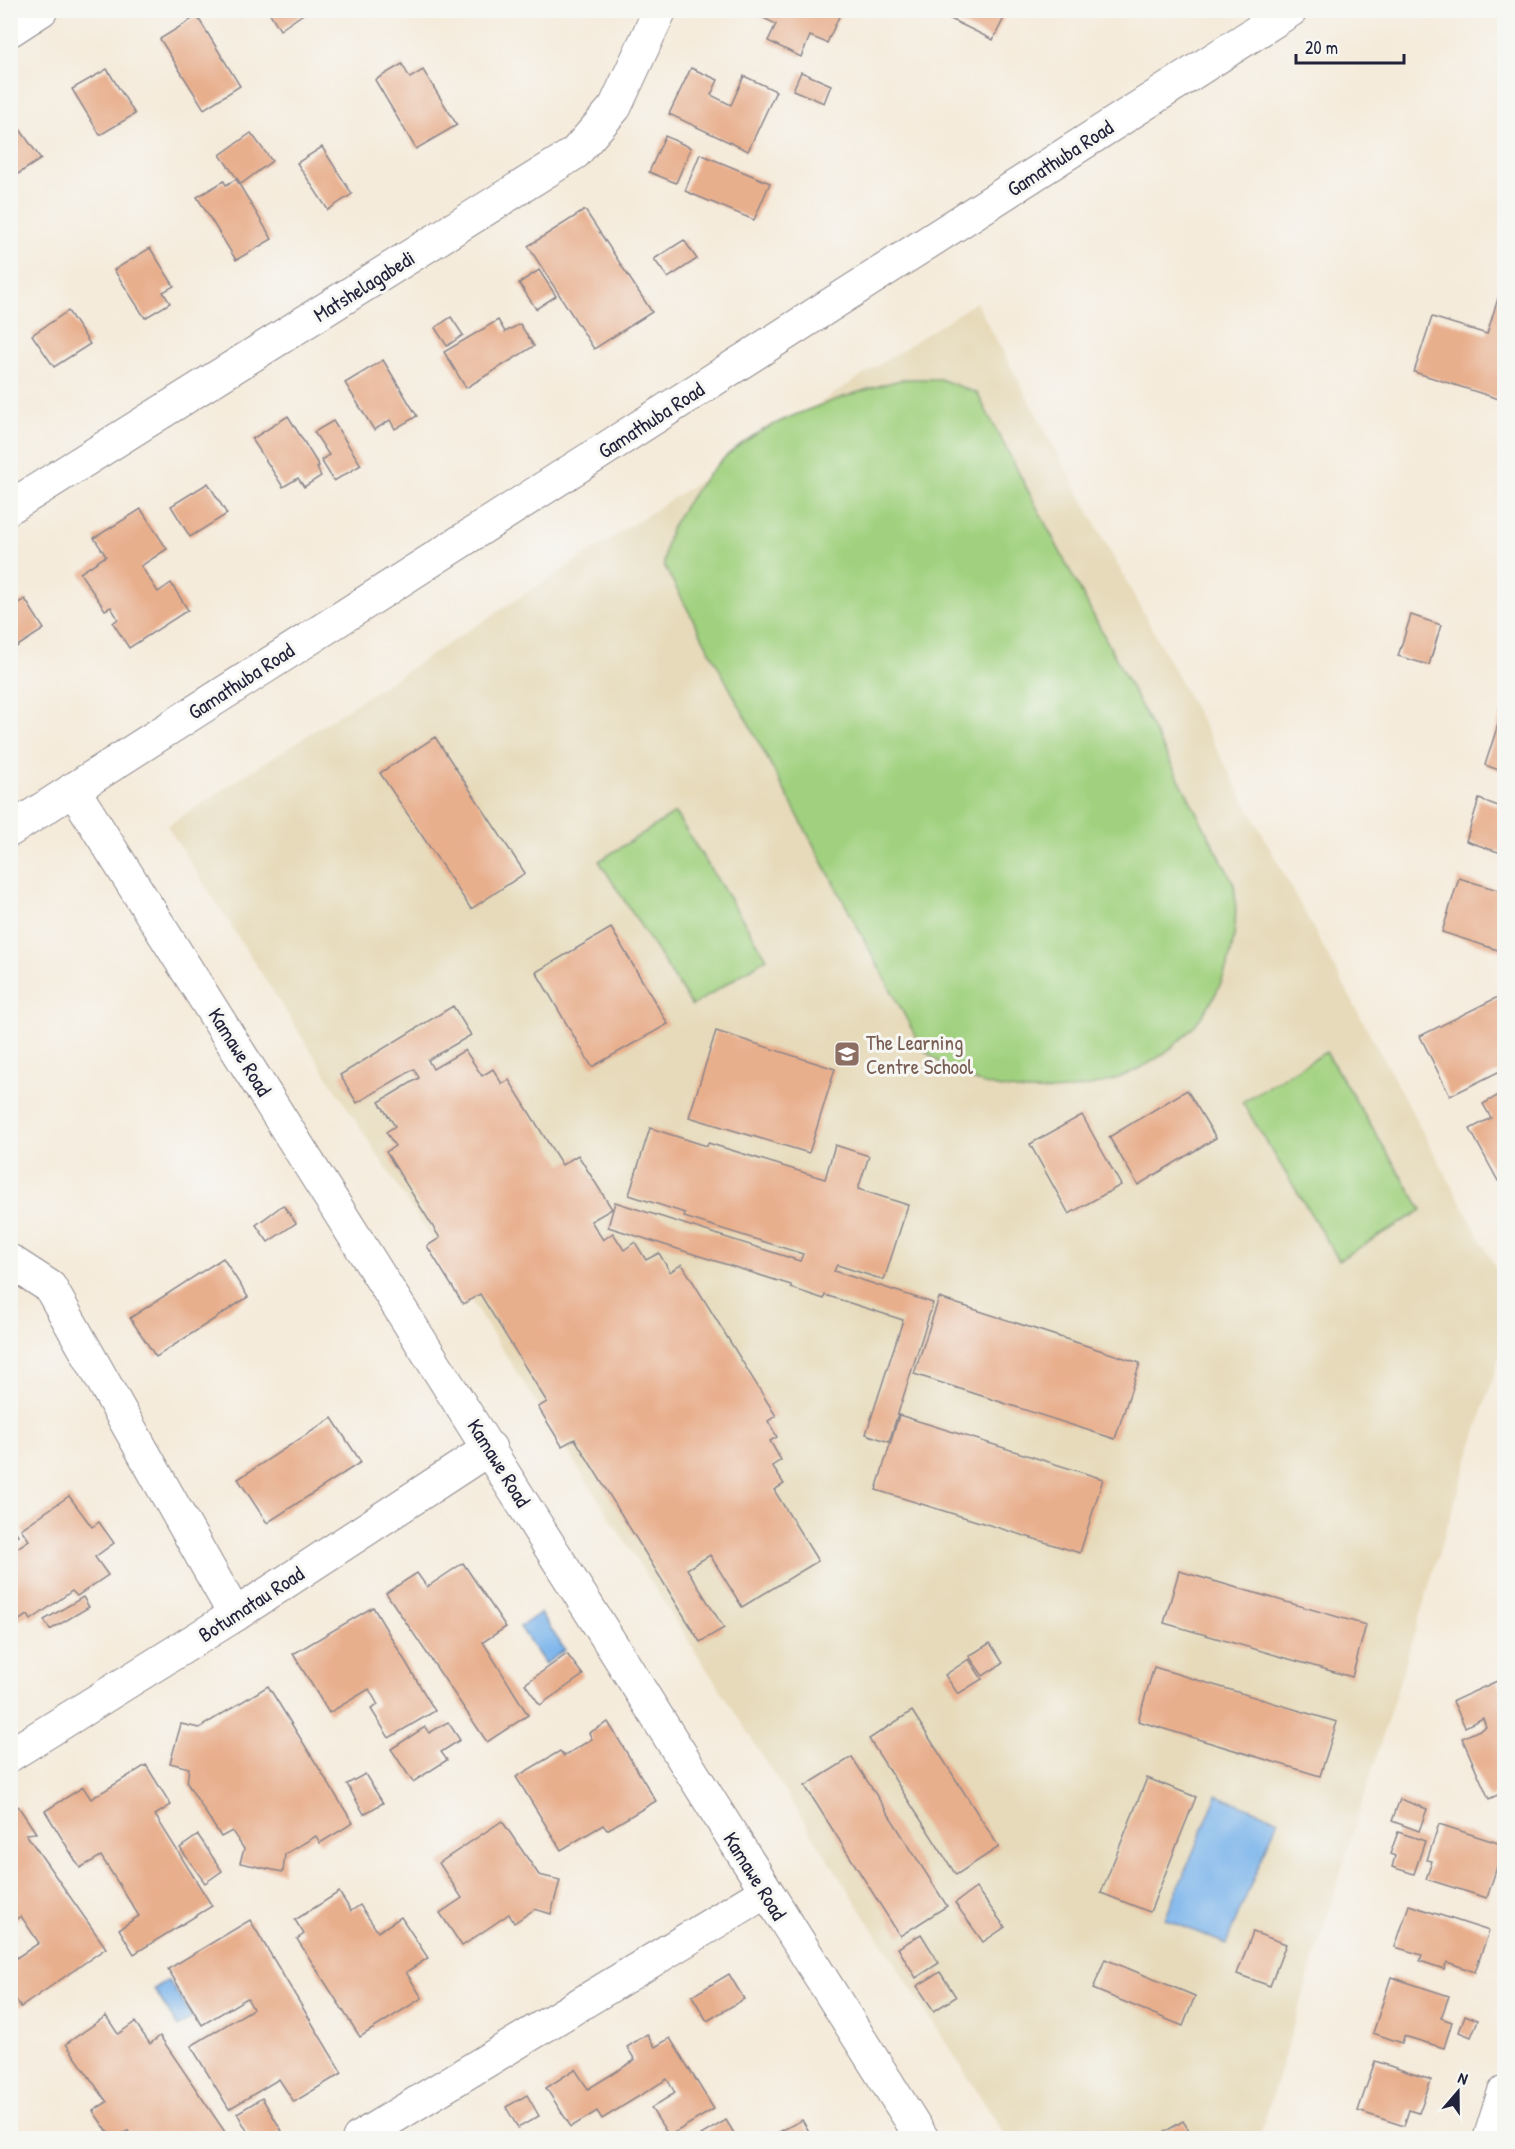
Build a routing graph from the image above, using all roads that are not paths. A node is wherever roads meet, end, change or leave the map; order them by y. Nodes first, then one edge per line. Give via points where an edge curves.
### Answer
1 (41, 10) edge
2 (660, 10) edge
3 (1291, 10) edge
4 (10, 30) edge
5 (10, 507) edge
6 (73, 789) junction
7 (10, 830) edge
8 (10, 1261) edge
9 (490, 1448) junction
10 (235, 1615) junction
11 (10, 1755) edge
12 (765, 1892) junction
13 (1504, 2093) edge
14 (359, 2139) edge
15 (922, 2139) edge
16 (1490, 2139) edge

1 - 4 street
2 - 5 street, Matshelagabedi via 615,107 575,153
3 - 6 street, Gamathuba Road
6 - 7 street, Gamathuba Road
6 - 9 street, Kamawe Road
8 - 10 street via 50,1287
9 - 10 street, Botumatau Road
9 - 12 street, Kamawe Road
10 - 11 street, Botumatau Road
12 - 14 street
12 - 15 street, Kamawe Road
13 - 16 street

